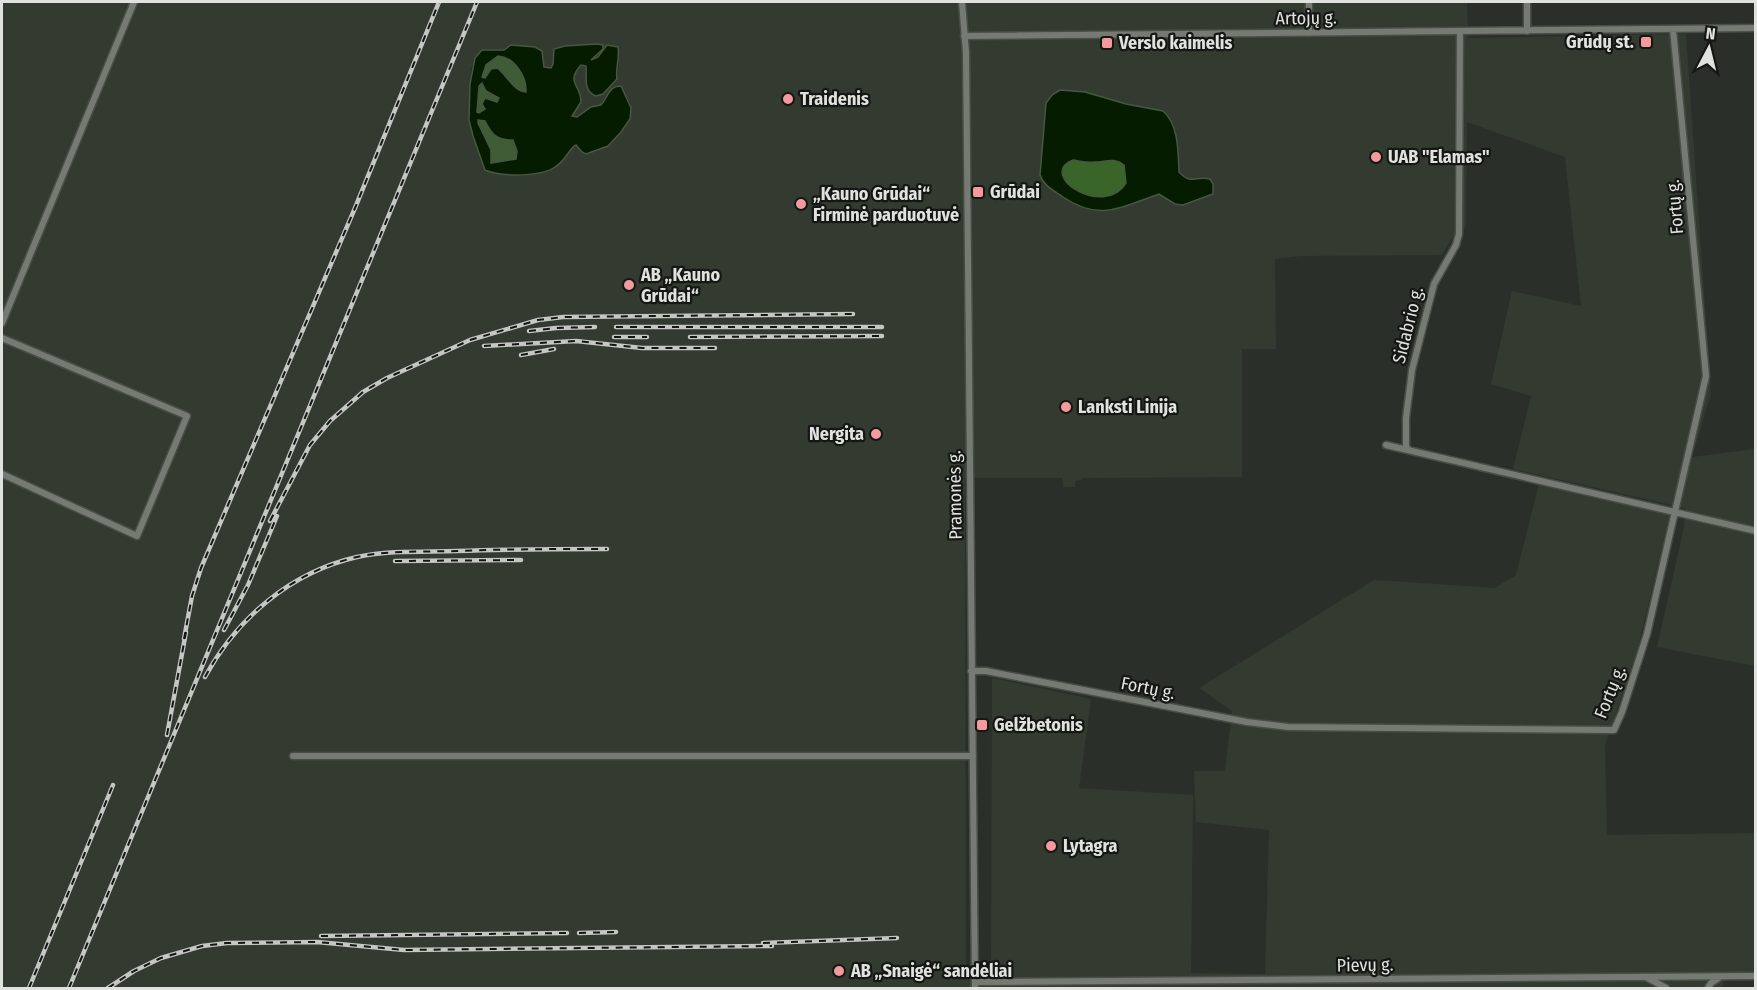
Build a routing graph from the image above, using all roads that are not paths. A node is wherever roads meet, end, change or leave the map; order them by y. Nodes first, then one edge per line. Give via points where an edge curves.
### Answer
1 (134, 2) edge
2 (962, 2) edge
3 (1309, 2) edge
4 (1527, 2) edge
5 (1755, 28) edge
6 (1673, 29) junction
7 (1460, 31) junction
8 (1527, 31) junction
9 (1309, 33) junction
10 (964, 36) junction
11 (2, 323) edge
12 (2, 338) edge
13 (1386, 445) dead end
14 (1409, 450) junction
15 (2, 474) edge
16 (1676, 512) junction
17 (1755, 531) edge
18 (971, 670) junction
19 (293, 756) dead end
20 (973, 756) junction
21 (1720, 976) junction
22 (1755, 976) edge
23 (1645, 977) junction
24 (975, 985) edge
25 (1666, 988) edge
26 (1708, 988) edge

1 - 11 street
2 - 10 street, Pramonės g.
3 - 9 street
4 - 8 street
5 - 6 street, Artojų g.
6 - 8 street, Artojų g.
6 - 16 street, Fortų g. via 1706,376
7 - 8 street, Artojų g.
7 - 9 street, Artojų g.
7 - 14 street, Sidabrio g. via 1459,234 1434,284 1412,370 1406,418
9 - 10 street, Artojų g.
10 - 18 street, Pramonės g.
12 - 15 street via 187,416 137,536
13 - 14 street
14 - 16 street
16 - 17 street
16 - 18 street, Fortų g. via 1647,634 1614,730 1288,727
18 - 20 street, Pramonės g.
19 - 20 street
20 - 24 street, Pramonės g.
21 - 22 street, Pievų g.
21 - 23 street, Pievų g.
21 - 26 street
23 - 24 street, Pievų g.
23 - 25 street

